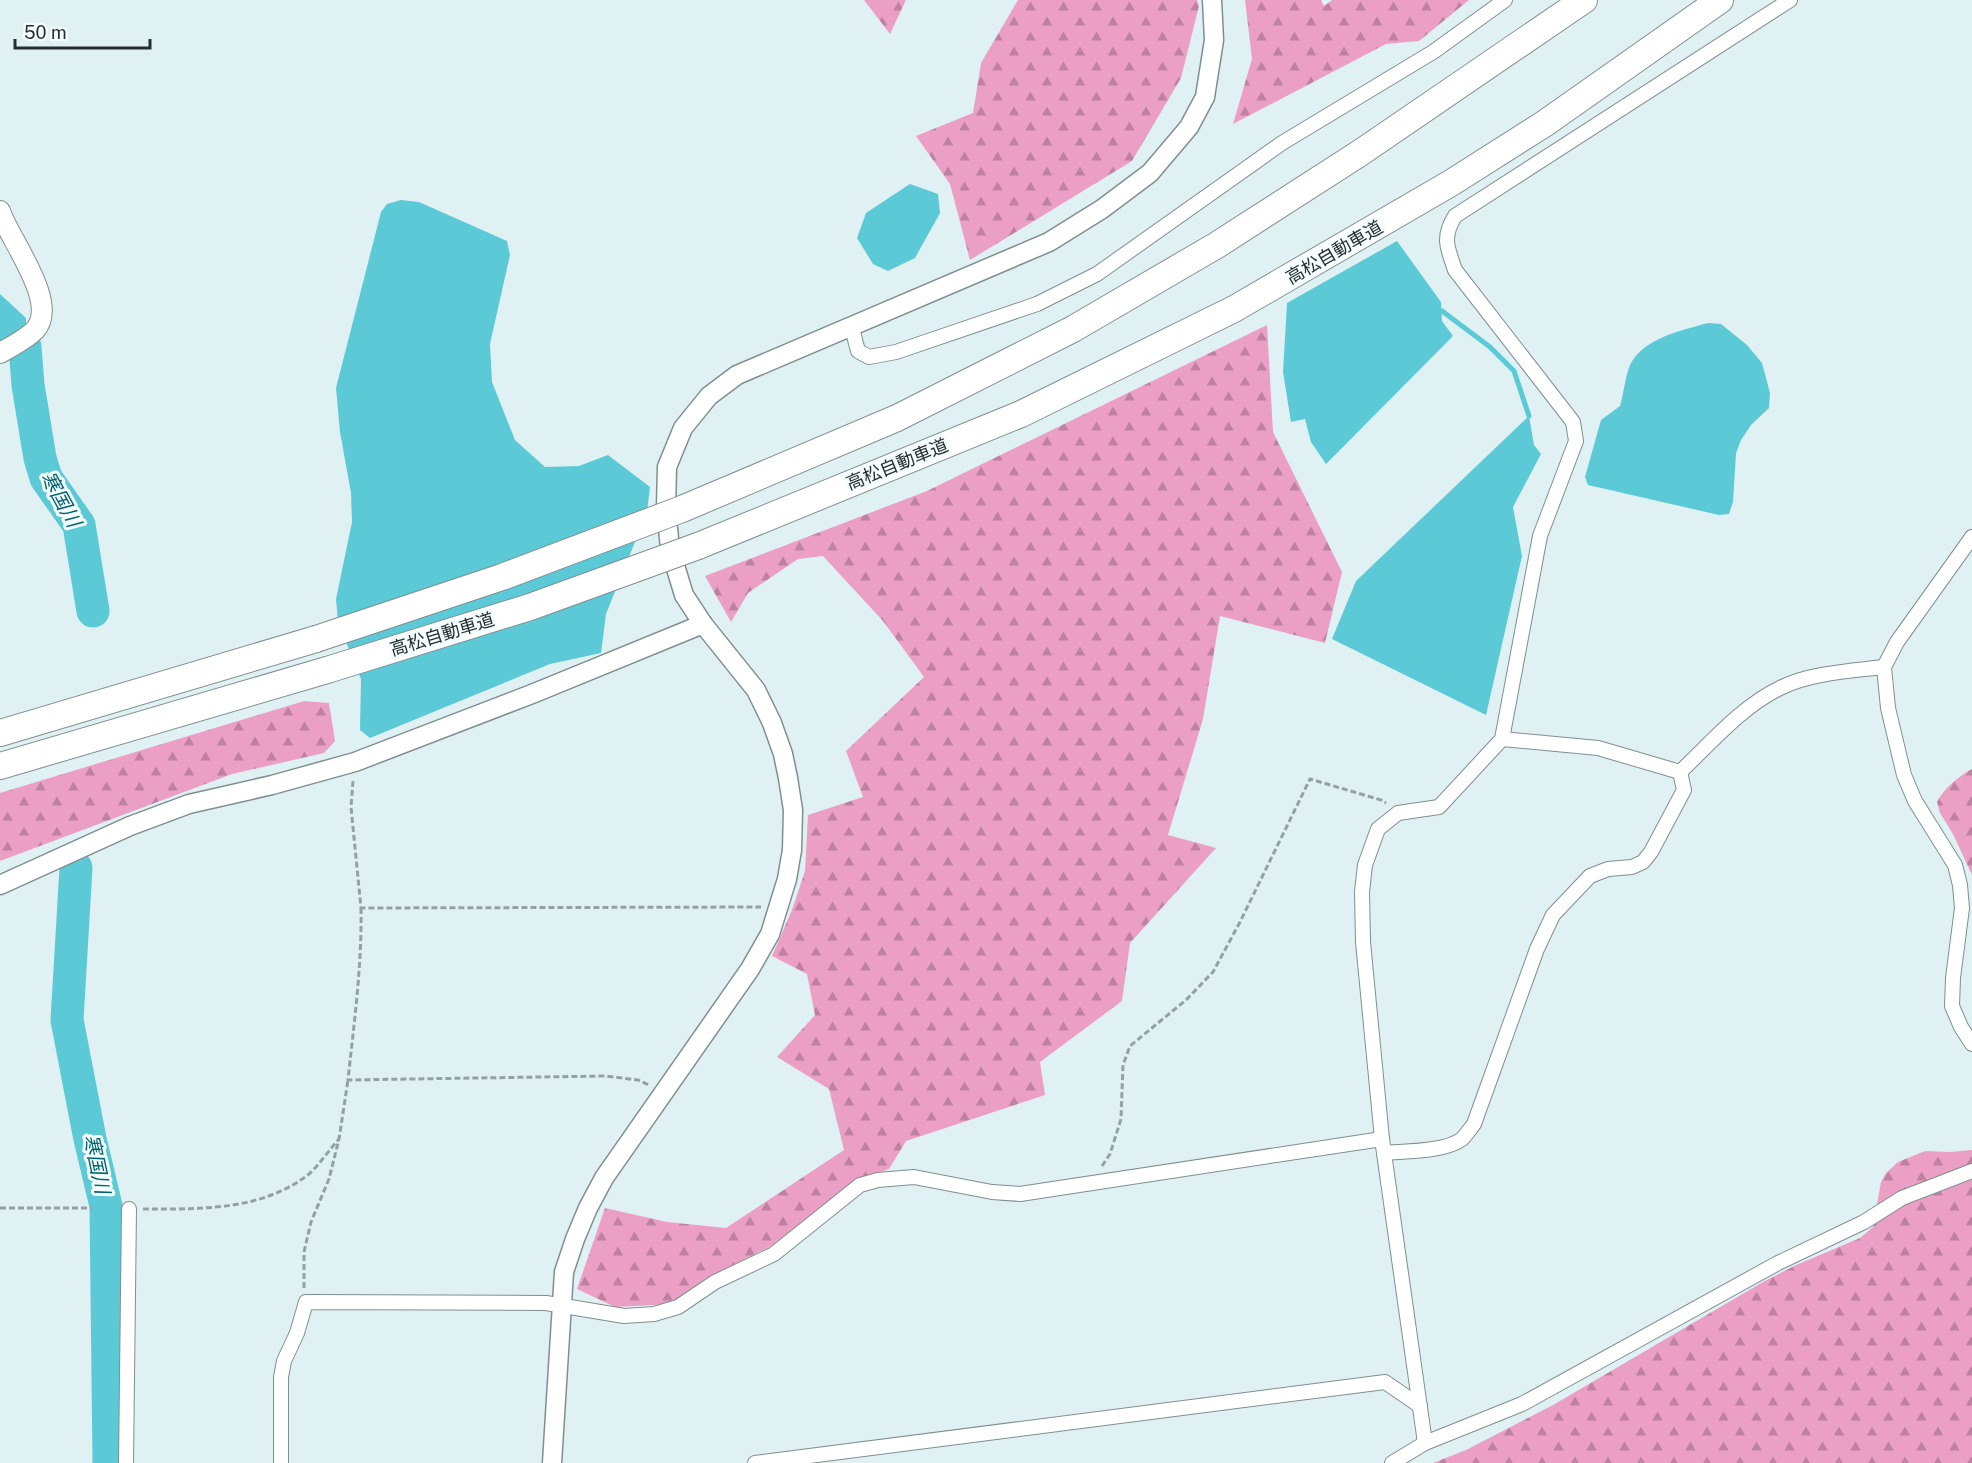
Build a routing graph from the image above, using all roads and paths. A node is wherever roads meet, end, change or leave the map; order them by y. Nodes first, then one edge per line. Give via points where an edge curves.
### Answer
1 (1212, 0) edge
2 (1505, 0) edge
3 (1584, 0) edge
4 (1720, 0) edge
5 (1790, 0) edge
6 (0, 211) edge
7 (852, 327) junction
8 (4, 350) edge
9 (1972, 537) edge
10 (703, 624) junction
11 (1884, 667) junction
12 (0, 733) edge
13 (1502, 739) junction
14 (356, 762) junction
15 (2, 765) edge
16 (1680, 772) junction
17 (1398, 813) junction
18 (0, 885) edge
19 (361, 908) junction
20 (777, 912) junction
21 (1972, 1044) edge
22 (348, 1080) junction
23 (664, 1092) junction
24 (339, 1138) junction
25 (1383, 1146) junction
26 (1972, 1170) edge
27 (1089, 1185) junction
28 (0, 1208) edge
29 (92, 1209) dead end
30 (129, 1209) joint
31 (306, 1302) junction
32 (562, 1304) junction
33 (1420, 1406) junction
34 (1425, 1443) junction
35 (126, 1463) edge
36 (281, 1463) edge
37 (552, 1463) edge
38 (755, 1463) edge
39 (1392, 1463) edge

1 - 7 street via 1214,40 1205,97 1189,127 1150,173 1049,242
2 - 7 street via 1433,52 1282,143 1097,274 1037,304 897,352 869,357 858,351
3 - 12 highway, 高松自動車道, bridge via 1217,245 1072,329 897,418 682,509 502,577 316,639
4 - 15 highway, 高松自動車道, bridge via 1470,172 1234,309 1021,414 698,546 530,607
5 - 13 street via 1455,216 1448,228 1446,244 1455,270 1573,422 1576,441 1540,536
6 - 8 main road via 42,302 41,318 35,329
7 - 10 street via 737,375 709,396 683,428 667,467 670,549 684,595
9 - 11 street
10 - 14 street
10 - 20 street via 756,690 783,754 793,810 792,850
11 - 16 street via 1825,675 1781,687 1750,706
11 - 21 street via 1888,708 1904,775 1915,801 1955,865 1960,885 1962,908 1952,1006
13 - 16 street via 1598,748
13 - 17 street via 1439,807
14 - 18 street via 189,804 130,826
14 - 19 path via 351,807
16 - 25 street via 1684,790 1651,852 1632,867 1608,869 1590,876 1554,915 1530,968 1474,1124 1463,1138 1432,1148
17 - 25 street via 1378,829 1365,865 1362,892 1363,942
17 - 27 path via 1381,800 1310,779 1212,972 1186,1000 1130,1046 1123,1065 1121,1119 1110,1154
19 - 20 path via 759,906
19 - 22 path via 359,980
20 - 23 street via 770,934 750,969
22 - 23 path via 605,1076 638,1080
22 - 24 path
23 - 32 street via 604,1178 588,1208 564,1272
24 - 30 path via 311,1172 266,1198 198,1209
24 - 31 path via 304,1252
25 - 27 street
25 - 33 street
26 - 34 street via 1902,1197 1864,1222 1778,1263 1522,1404
27 - 32 street via 1020,1194 914,1177 878,1180 860,1185 774,1254 715,1282 678,1307 624,1316
28 - 29 path
30 - 35 street
31 - 32 street
31 - 36 street via 281,1377
32 - 37 street
33 - 34 street
33 - 38 street via 1385,1382
34 - 39 street

